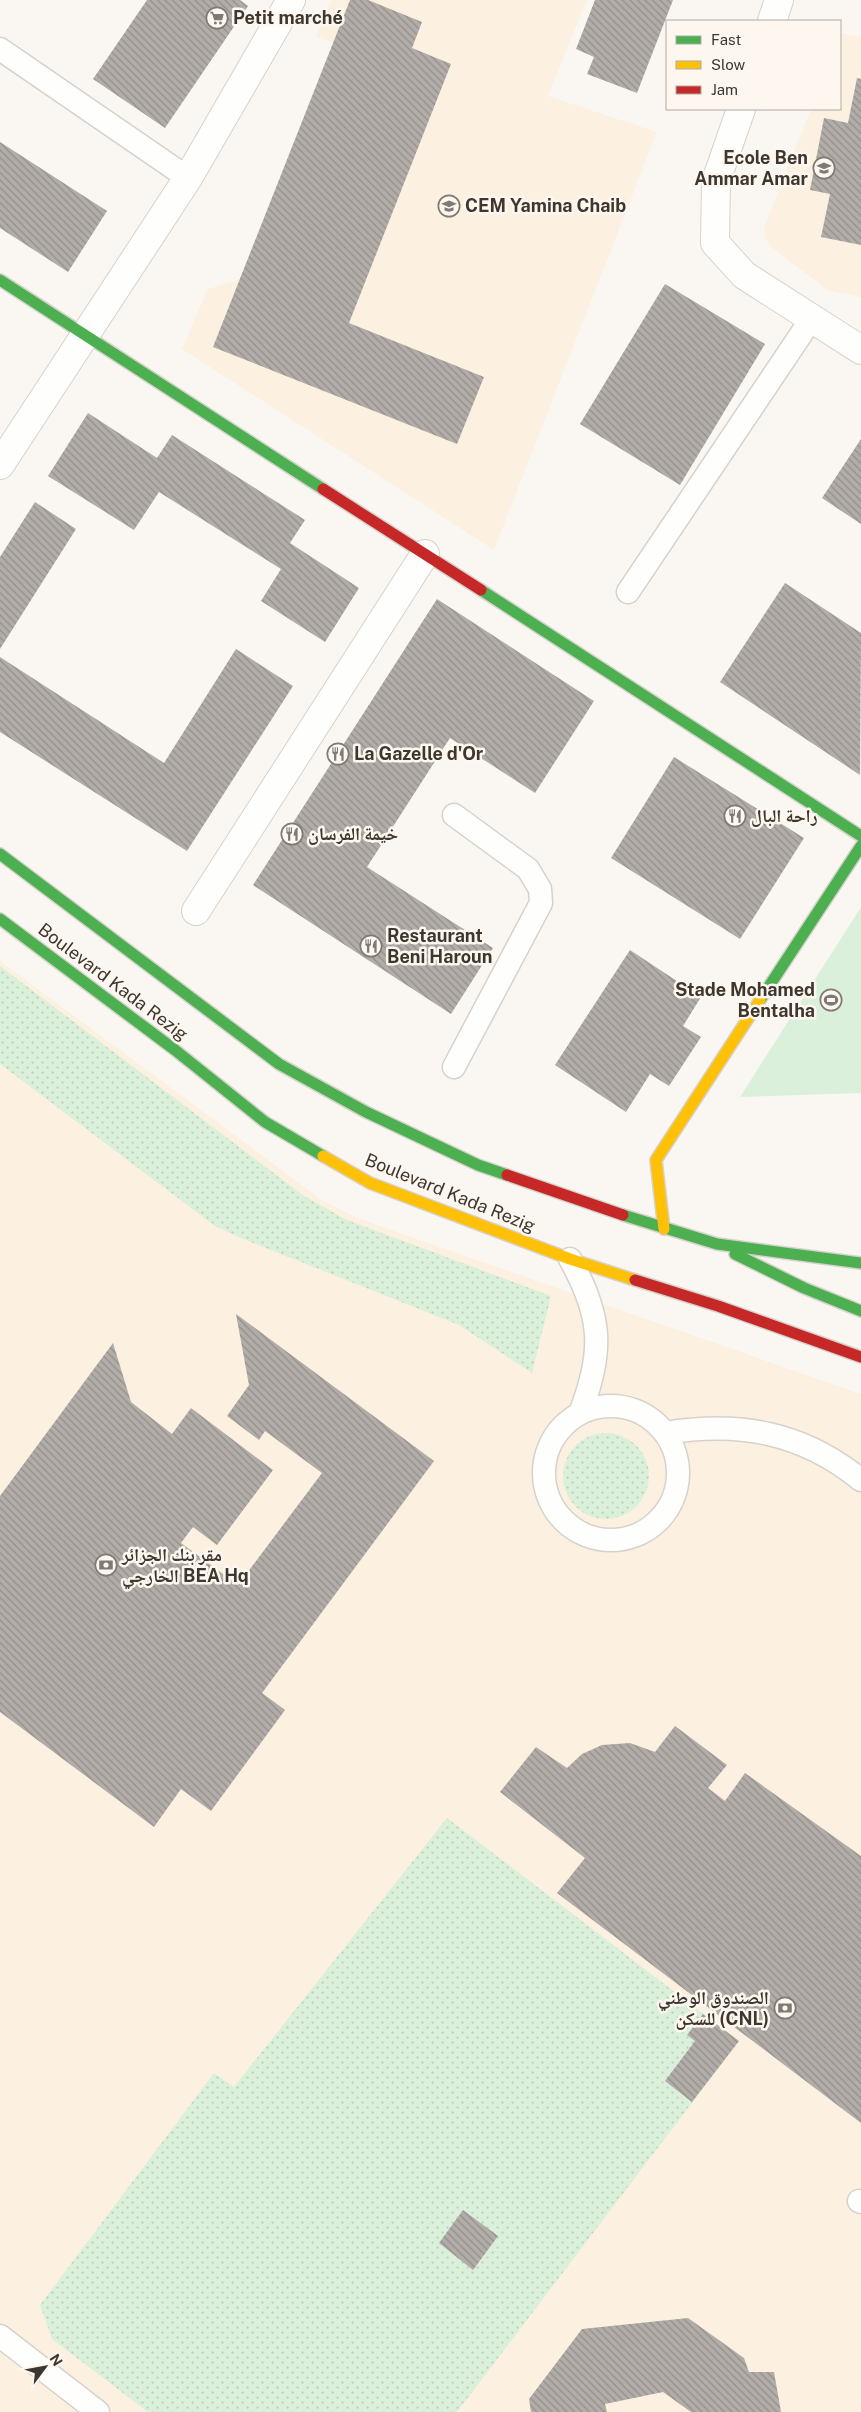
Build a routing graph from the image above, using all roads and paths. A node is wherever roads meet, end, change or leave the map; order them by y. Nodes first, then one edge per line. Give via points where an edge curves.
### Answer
1 (291, 0) edge
2 (779, 0) edge
3 (772, 20) edge
4 (0, 49) edge
5 (741, 110) edge
6 (188, 178) junction
7 (0, 280) edge
8 (812, 318) junction
9 (85, 335) junction
10 (861, 350) edge
11 (0, 465) edge
12 (425, 554) junction
13 (628, 592) dead end
14 (454, 815) dead end
15 (861, 836) edge
16 (861, 846) edge
17 (0, 854) edge
18 (196, 911) dead end
19 (0, 919) edge
20 (454, 1067) dead end
21 (664, 1229) junction
22 (716, 1244) junction
23 (570, 1259) junction
24 (861, 1263) edge
25 (861, 1311) edge
26 (861, 1358) edge
27 (580, 1413) junction
28 (665, 1433) junction
29 (861, 1480) edge
30 (0, 2336) edge
31 (98, 2412) edge

1 - 6 street
2 - 3 street
4 - 6 lane
5 - 8 street via 716,181 715,243 744,275
6 - 9 street
7 - 9 main road
8 - 10 street
8 - 13 lane
9 - 11 street
9 - 12 main road
12 - 15 main road
12 - 18 street
14 - 20 lane via 528,869 540,890 541,903
16 - 21 main road via 656,1160
17 - 21 main road, Boulevard Kada Rezig via 279,1064 366,1112 478,1165
19 - 23 main road, Boulevard Kada Rezig via 265,1122 370,1183
21 - 22 main road, Boulevard Kada Rezig
22 - 24 main road
22 - 25 main road via 804,1288
23 - 26 main road, Boulevard Kada Rezig via 718,1306
23 - 27 lane via 586,1287 595,1318 596,1358 592,1382
27 - 28 lane via 602,1406 626,1407 648,1417
27 - 28 lane via 563,1425 551,1441 544,1460 544,1481 560,1518 576,1530 598,1538 621,1539 643,1532 661,1518 670,1505 678,1476 675,1453
28 - 29 lane via 720,1428 775,1434 824,1454
30 - 31 lane

